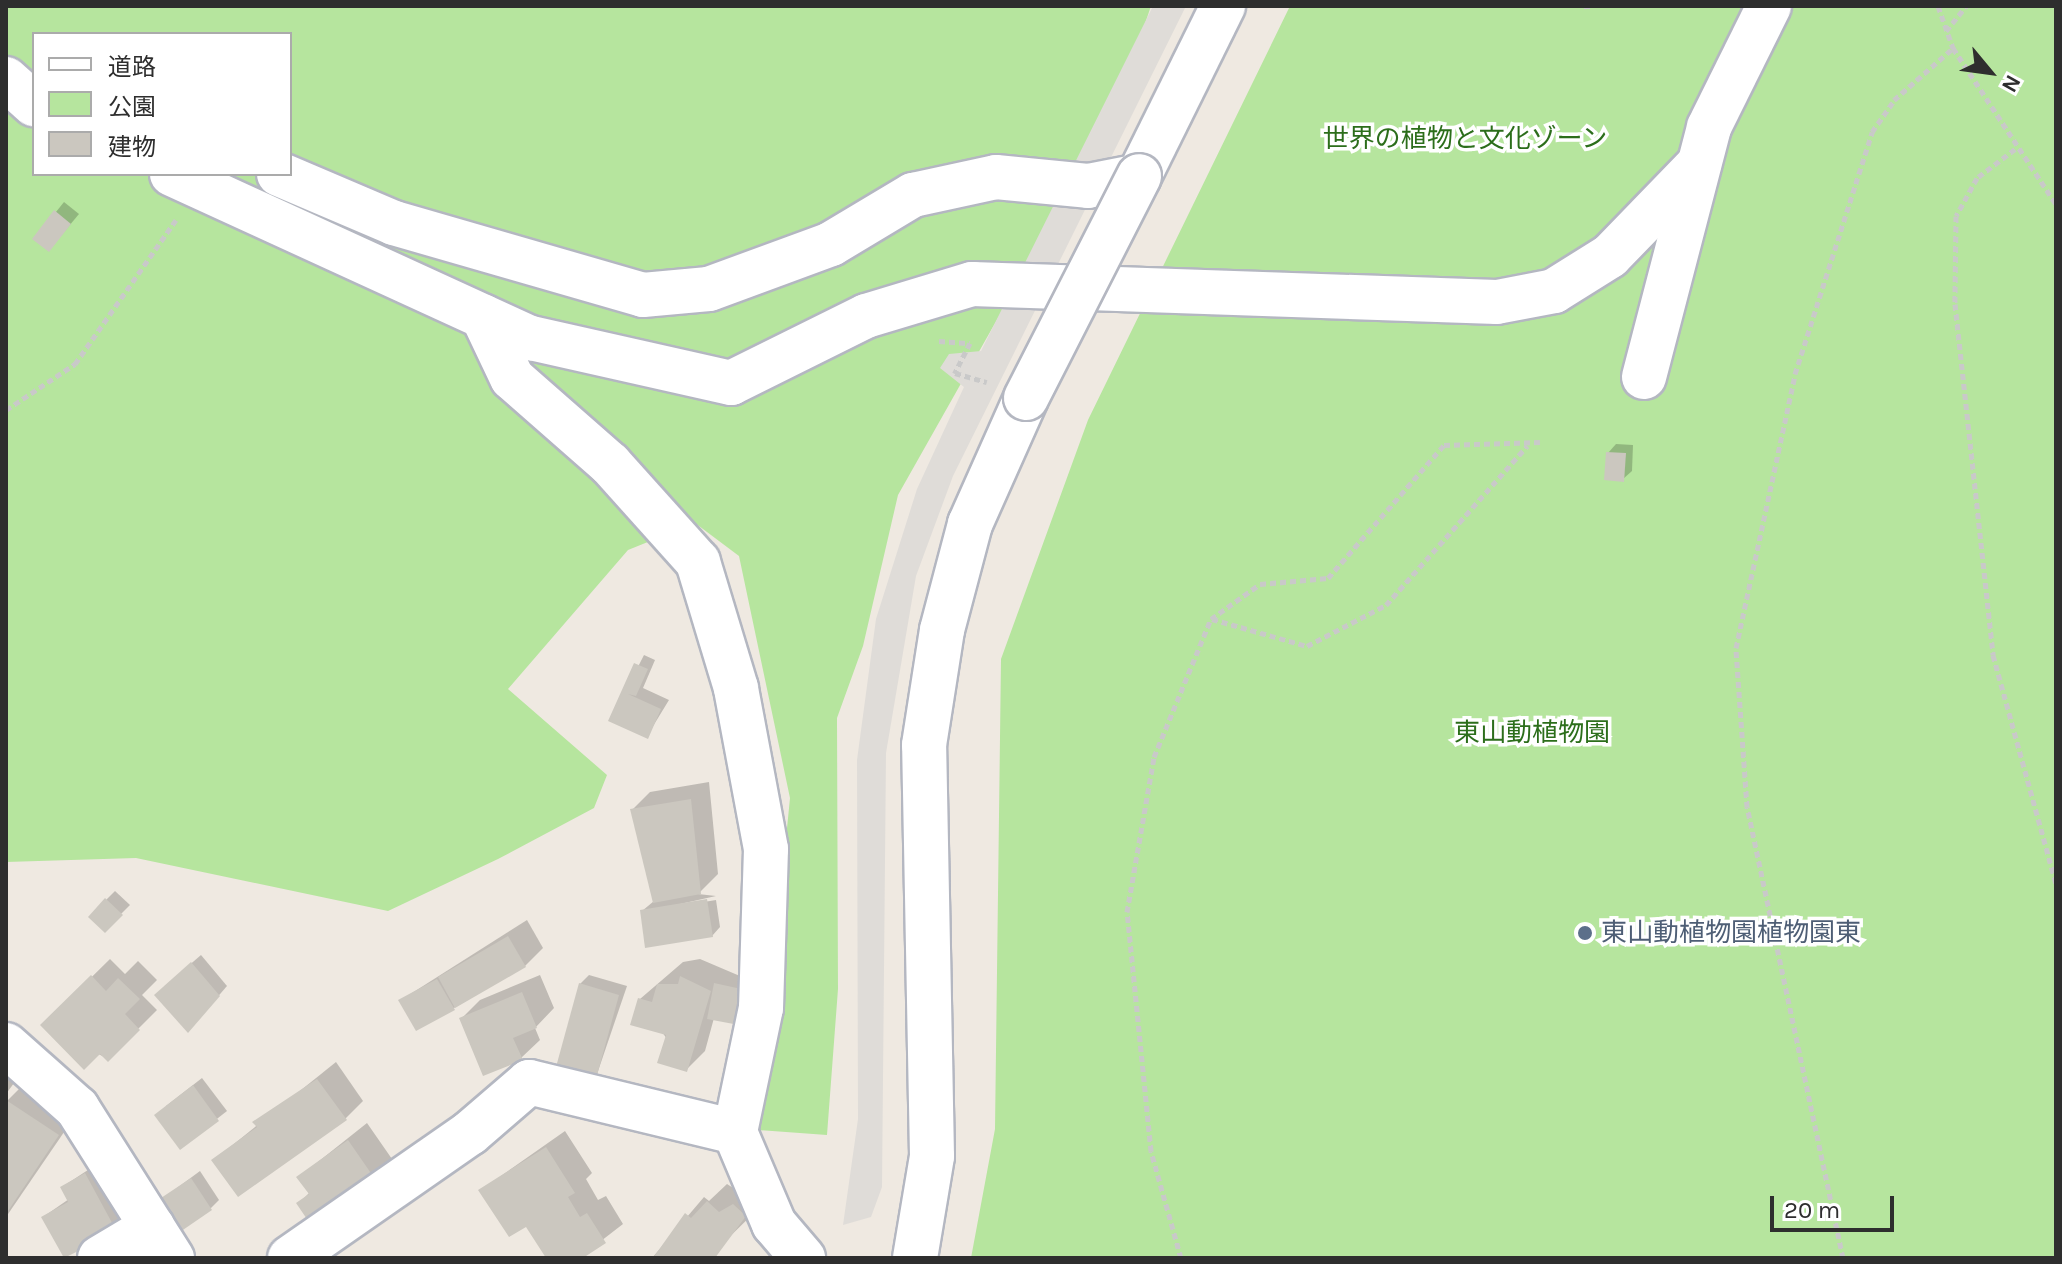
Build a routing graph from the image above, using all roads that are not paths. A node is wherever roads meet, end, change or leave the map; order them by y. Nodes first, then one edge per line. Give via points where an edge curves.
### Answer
1 (1223, 6) edge
2 (1769, 6) edge
3 (6, 79) edge
4 (32, 102) edge
5 (1699, 164) junction
6 (284, 176) edge
7 (1139, 176) junction
8 (186, 181) edge
9 (483, 317) junction
10 (1644, 377) dead end
11 (6, 1045) edge
12 (735, 1132) junction
13 (162, 1242) edge
14 (100, 1258) edge
15 (290, 1258) edge
16 (803, 1258) edge
17 (915, 1258) edge

1 - 7 street
2 - 5 street via 1709,127
3 - 4 street
5 - 9 street via 1610,256 1554,291 1497,302 972,284 866,316 731,383 531,338
5 - 10 street
6 - 7 street via 394,223 643,295 709,289 777,264 831,244 913,195 996,177 1088,186
7 - 17 street, bridge via 1007,390 942,630 924,745 932,1156
8 - 9 street
9 - 12 street via 512,378 610,464 698,562 736,688 766,849 761,1008
11 - 13 street via 77,1108
12 - 15 street via 529,1082 470,1133
12 - 16 street via 774,1224
13 - 14 street

